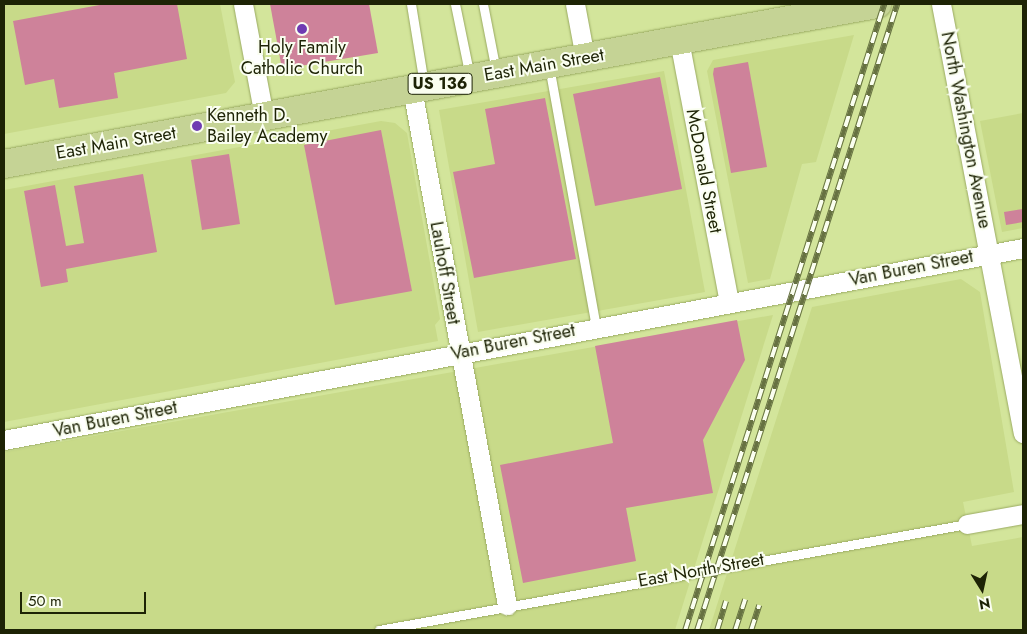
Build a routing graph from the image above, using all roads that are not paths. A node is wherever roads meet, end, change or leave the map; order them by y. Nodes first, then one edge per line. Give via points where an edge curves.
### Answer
1 (243, 4) edge
2 (411, 4) edge
3 (455, 4) edge
4 (483, 4) edge
5 (575, 4) edge
6 (877, 4) edge
7 (941, 4) edge
8 (803, 10) edge
9 (679, 40) junction
10 (585, 58) junction
11 (549, 64) junction
12 (496, 74) junction
13 (470, 78) junction
14 (418, 88) junction
15 (264, 116) junction
16 (4, 164) edge
17 (1023, 248) edge
18 (991, 253) junction
19 (729, 302) junction
20 (596, 327) junction
21 (459, 352) junction
22 (1023, 433) edge
23 (4, 440) edge
24 (1023, 514) edge
25 (967, 524) joint
26 (507, 605) junction
27 (379, 630) edge

1 - 15 street
2 - 14 lane
3 - 13 lane
4 - 12 lane
5 - 10 street
6 - 8 main road, East Main Street / US 136
7 - 18 street, North Washington Avenue
8 - 9 main road, East Main Street / US 136
9 - 10 main road, East Main Street / US 136
9 - 19 street, McDonald Street
10 - 11 main road, East Main Street / US 136
11 - 12 main road, East Main Street / US 136
11 - 20 lane
12 - 13 main road, East Main Street / US 136
13 - 14 main road, East Main Street / US 136
14 - 15 main road, East Main Street / US 136
14 - 21 street, Lauhoff Street
15 - 16 main road, East Main Street / US 136
17 - 18 street, Van Buren Street
18 - 19 street, Van Buren Street
18 - 22 street, North Washington Avenue
19 - 20 street, Van Buren Street
20 - 21 street, Van Buren Street
21 - 23 street, Van Buren Street
21 - 26 street, Lauhoff Street
24 - 25 street, East North Street
25 - 26 lane, East North Street
26 - 27 lane, East North Street

